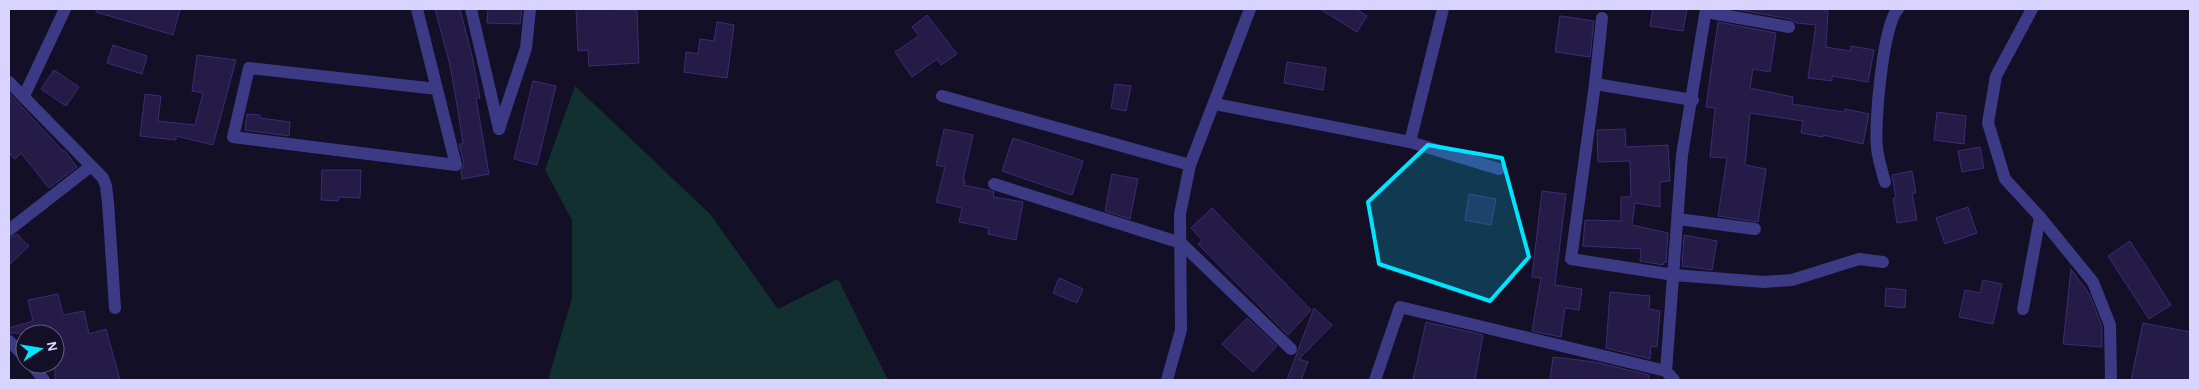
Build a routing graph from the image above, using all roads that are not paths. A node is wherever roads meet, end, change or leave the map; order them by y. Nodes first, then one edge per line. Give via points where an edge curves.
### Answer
1 (66, 9) edge
2 (417, 9) edge
3 (471, 9) edge
4 (530, 9) edge
5 (1250, 9) edge
6 (1443, 9) edge
7 (1898, 9) edge
8 (2032, 9) edge
9 (1706, 11) edge
10 (1602, 18) dead end
11 (1789, 27) dead end
12 (9, 82) edge
13 (1596, 84) junction
14 (437, 89) junction
15 (24, 96) junction
16 (942, 96) dead end
17 (1693, 100) junction
18 (1215, 104) junction
19 (1410, 142) junction
20 (1190, 165) junction
21 (91, 166) junction
22 (1499, 169) dead end
23 (1885, 182) dead end
24 (994, 184) dead end
25 (2040, 217) junction
26 (1678, 219) junction
27 (1755, 229) dead end
28 (9, 230) edge
29 (1181, 243) junction
30 (1883, 262) dead end
31 (1674, 275) junction
32 (115, 308) dead end
33 (2023, 309) dead end
34 (1291, 349) dead end
35 (1670, 376) edge
36 (1167, 380) edge
37 (1375, 380) edge
38 (2111, 380) edge

1 - 15 street
2 - 14 street
3 - 4 street via 499,129 526,48
5 - 18 street
6 - 19 street
7 - 23 street via 1893,15 1885,50 1876,120 1877,149
8 - 25 street via 1996,76 1988,123 2005,180
9 - 11 street
9 - 17 street
10 - 13 street
12 - 15 street
13 - 17 street
13 - 31 street via 1571,259
14 - 14 street via 456,165 233,137 249,68
15 - 21 street
16 - 20 street
17 - 26 street via 1682,155
18 - 19 street
18 - 20 street
19 - 22 street
20 - 29 street via 1180,214
21 - 28 street
21 - 32 street via 106,186
24 - 29 street
25 - 33 street
25 - 38 street via 2094,282 2110,325
26 - 27 street
26 - 31 street
29 - 34 street
29 - 36 street via 1181,330
30 - 31 street via 1859,258 1792,280 1764,282
31 - 35 street
35 - 37 street via 1400,307

